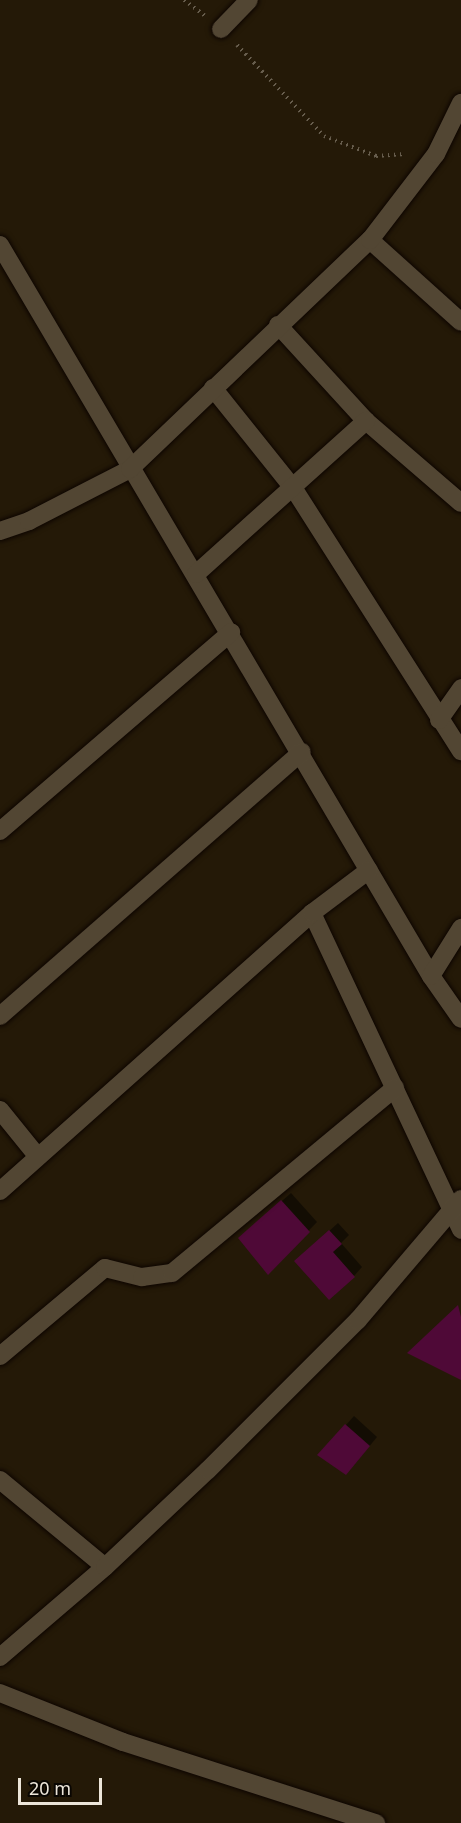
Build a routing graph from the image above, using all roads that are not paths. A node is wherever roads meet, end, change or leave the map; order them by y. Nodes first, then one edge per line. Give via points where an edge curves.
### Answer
1 (249, 0) edge
2 (221, 29) road end
3 (461, 103) edge
4 (370, 240) junction
5 (0, 245) edge
6 (461, 322) edge
7 (278, 325) junction
8 (213, 388) junction
9 (366, 421) junction
10 (130, 469) junction
11 (294, 489) junction
12 (461, 503) edge
13 (0, 531) edge
14 (196, 574) junction
15 (231, 632) junction
16 (461, 688) edge
17 (439, 720) junction
18 (461, 751) edge
19 (302, 752) junction
20 (0, 831) edge
21 (369, 870) junction
22 (312, 913) junction
23 (461, 928) edge
24 (431, 976) junction
25 (0, 1016) edge
26 (461, 1019) edge
27 (395, 1088) junction
28 (0, 1110) edge
29 (38, 1157) junction
30 (0, 1191) edge
31 (458, 1204) edge
32 (461, 1230) edge
33 (0, 1356) edge
34 (0, 1480) edge
35 (105, 1567) junction
36 (0, 1657) edge
37 (0, 1693) edge
38 (376, 1823) edge

1 - 2 street
3 - 4 street via 443,141
4 - 6 street
4 - 7 street
5 - 10 street
7 - 8 street
7 - 9 street
8 - 10 street
8 - 11 street
9 - 11 street
9 - 12 street
10 - 13 street via 29,521
10 - 14 street
11 - 14 street
11 - 17 street
14 - 15 street
15 - 19 street
15 - 20 street
16 - 17 street
17 - 18 street
19 - 21 street
19 - 25 street
21 - 22 street
21 - 24 street
22 - 27 street
22 - 29 street
23 - 24 street
24 - 26 street
27 - 31 street
27 - 33 street via 172,1273 142,1277 105,1268
28 - 29 street
29 - 30 street
31 - 32 street
31 - 35 street via 358,1320
34 - 35 street
35 - 36 street
37 - 38 street via 134,1745

